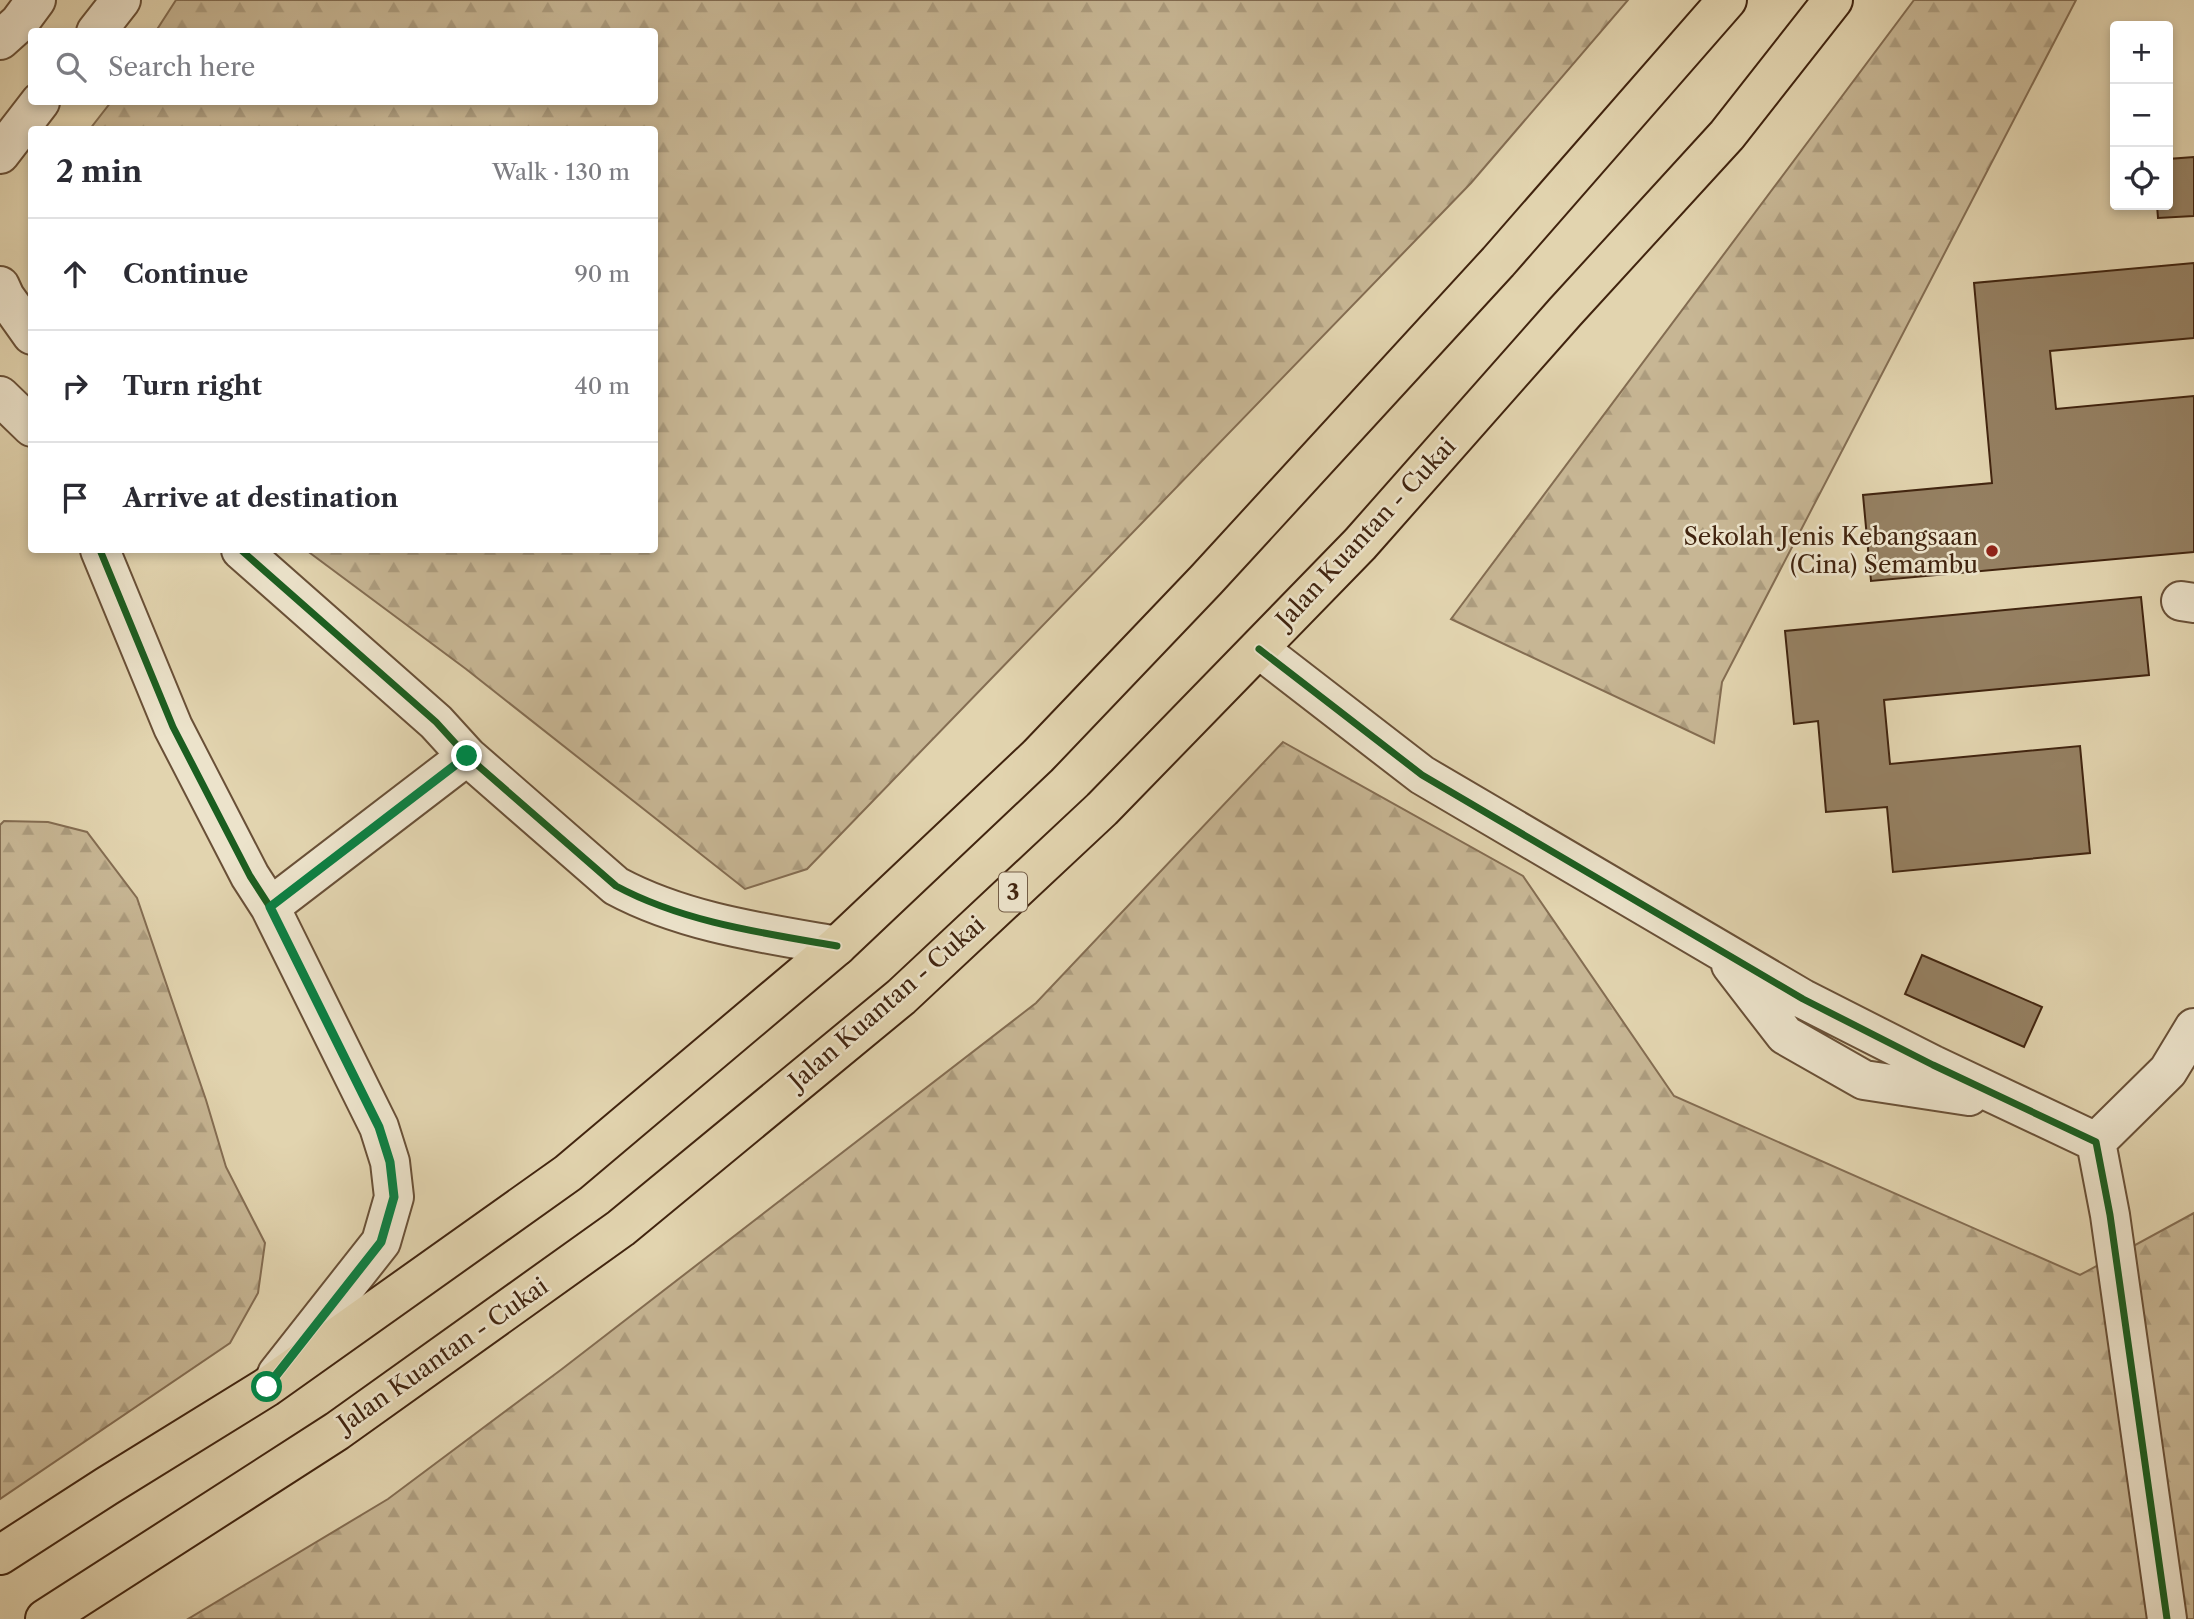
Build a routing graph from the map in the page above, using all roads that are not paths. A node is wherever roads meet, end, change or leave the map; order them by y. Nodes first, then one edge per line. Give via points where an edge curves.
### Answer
1 (36, 0) edge
2 (121, 0) edge
3 (1727, 0) edge
4 (1833, 0) edge
5 (99, 28) edge
6 (0, 40) edge
7 (38, 105) edge
8 (0, 154) edge
9 (0, 286) edge
10 (28, 329) edge
11 (0, 396) edge
12 (28, 423) edge
13 (101, 553) edge
14 (244, 553) edge
15 (1259, 649) junction
16 (467, 756) junction
17 (270, 907) junction
18 (836, 946) junction
19 (2194, 1028) edge
20 (2096, 1142) junction
21 (267, 1387) junction
22 (0, 1555) edge
23 (45, 1619) edge
24 (2167, 1619) edge

1 - 6 street
2 - 5 street
3 - 18 highway via 1498,262 1206,580 1038,756
4 - 15 highway, Jalan Kuantan - Cukai / 3 via 1727,135 1360,544
7 - 8 street
9 - 10 street
11 - 12 street
13 - 17 street via 173,727
14 - 16 street via 436,722
15 - 20 street via 1422,775 1803,999
15 - 23 highway, Jalan Kuantan - Cukai / 3 via 1102,809 901,997 621,1228 337,1431
16 - 17 street
16 - 18 street via 616,886 645,901 753,931
17 - 21 street via 379,1127 394,1197 381,1242
18 - 21 highway via 568,1173
19 - 20 street via 2168,1071
20 - 24 street
21 - 22 highway

